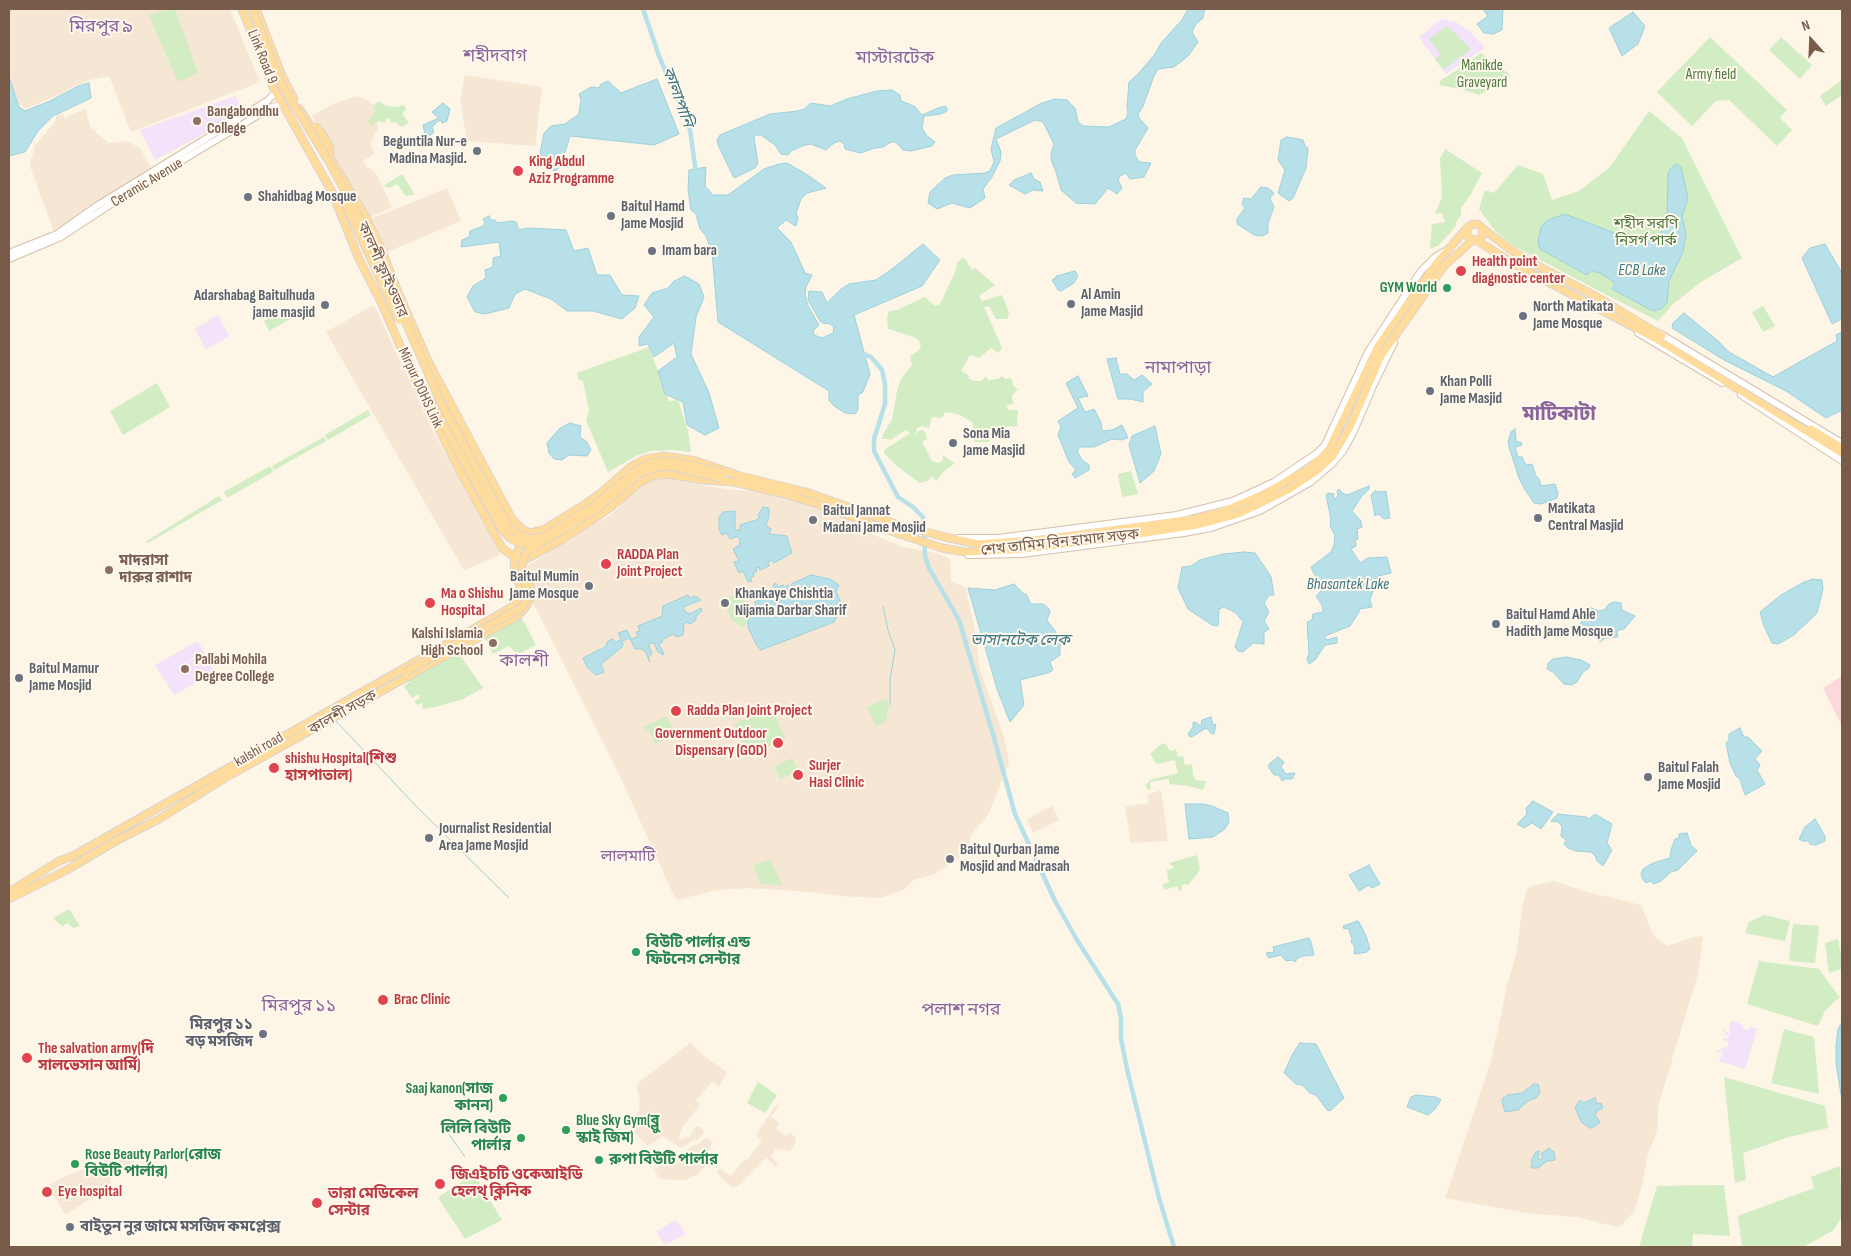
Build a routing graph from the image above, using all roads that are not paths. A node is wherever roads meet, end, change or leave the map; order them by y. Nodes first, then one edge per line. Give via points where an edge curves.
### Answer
1 (242, 9) edge
2 (247, 9) edge
3 (252, 9) edge
4 (256, 9) edge
5 (276, 92) junction
6 (291, 94) joint
7 (283, 104) junction
8 (370, 224) junction
9 (1468, 227) junction
10 (1482, 228) junction
11 (349, 233) junction
12 (1475, 240) junction
13 (381, 248) junction
14 (9, 253) edge
15 (9, 259) edge
16 (359, 259) junction
17 (1541, 276) junction
18 (1414, 312) dead end
19 (1654, 332) junction
20 (428, 361) junction
21 (1718, 373) junction
22 (414, 375) junction
23 (1842, 443) edge
24 (1842, 448) edge
25 (1842, 453) edge
26 (1842, 461) edge
27 (722, 475) junction
28 (740, 476) junction
29 (734, 482) junction
30 (606, 489) junction
31 (617, 502) junction
32 (513, 530) junction
33 (537, 532) junction
34 (528, 539) junction
35 (537, 544) junction
36 (942, 548) junction
37 (538, 553) junction
38 (515, 556) junction
39 (528, 559) junction
40 (351, 708) junction
41 (9, 892) edge
42 (9, 899) edge

1 - 5 main road, Link Road 9
2 - 35 main road, bridge via 282,92 329,167 387,296 500,519 514,537
3 - 32 main road, কালশী ফ্লাইওভার, bridge via 282,86 362,223 442,403 503,518
4 - 6 main road, Link Road 9
5 - 7 main road, Link Road 9
5 - 14 main road via 267,101 57,234
6 - 8 main road, Mirpur DOHS Link
7 - 11 main road, Mirpur DOHS Link via 332,192
7 - 15 main road, Ceramic Avenue via 272,107 206,146 60,237
8 - 11 main road via 366,238 358,239
8 - 13 main road, Mirpur DOHS Link
9 - 10 main road via 1476,224
9 - 12 main road via 1467,235
9 - 28 main road, শেখ তামিম বিন হামাদ সড়ক via 1447,250 1372,355 1354,398 1320,459 1271,490 1224,511 1194,519 1030,541 967,543 907,527 806,492
10 - 12 main road via 1482,236
10 - 19 main road via 1536,265
11 - 16 main road, Mirpur DOHS Link
12 - 17 main road
12 - 36 main road, শেখ তামিম বিন হামাদ সড়ক via 1444,266 1381,356 1350,427 1333,456 1288,490 1238,514 1197,526 1016,550 965,552
13 - 16 main road via 372,242 365,243 359,248
13 - 20 main road, Mirpur DOHS Link
16 - 22 main road, Mirpur DOHS Link
17 - 21 main road
17 - 26 main road via 1557,291 1643,336
18 - 36 main road via 1390,349 1343,451 1315,478 1260,511 1211,528 1184,533 1022,554 962,555
19 - 21 main road
19 - 23 main road via 1665,335
20 - 32 main road, bridge
20 - 33 main road, Mirpur DOHS Link via 509,513 523,530
21 - 24 main road
21 - 25 main road
22 - 35 main road, bridge via 501,528 518,542
22 - 38 main road, Mirpur DOHS Link via 496,539 502,548
27 - 28 main road
27 - 29 main road
27 - 32 main road, bridge via 678,462 652,463 635,470 595,505 547,535 530,539
27 - 35 main road, bridge via 675,467 650,469 634,477 597,509
28 - 30 main road, শেখ তামিম বিন হামাদ সড়ক via 681,458 659,456 632,466
29 - 31 main road, শেখ তামিম বিন হামাদ সড়ক via 658,474 639,483
29 - 36 main road, শেখ তামিম বিন হামাদ সড়ক via 818,504
30 - 31 main road via 615,492
30 - 33 main road, শেখ তামিম বিন হামাদ সড়ক
31 - 37 main road, শেখ তামিম বিন হামাদ সড়ক
33 - 34 main road, শেখ তামিম বিন হামাদ সড়ক
34 - 37 main road via 526,551
34 - 38 main road, শেখ তামিম বিন হামাদ সড়ক
35 - 40 main road, bridge via 523,560 528,593 521,608 406,672
37 - 39 main road, শেখ তামিম বিন হামাদ সড়ক
38 - 39 main road
38 - 41 main road, kalshi road via 514,566 521,589 517,602 509,608
39 - 40 main road, কালশী সড়ক via 525,570 530,598 517,616
40 - 42 main road, কালশী সড়ক via 230,775 159,819

